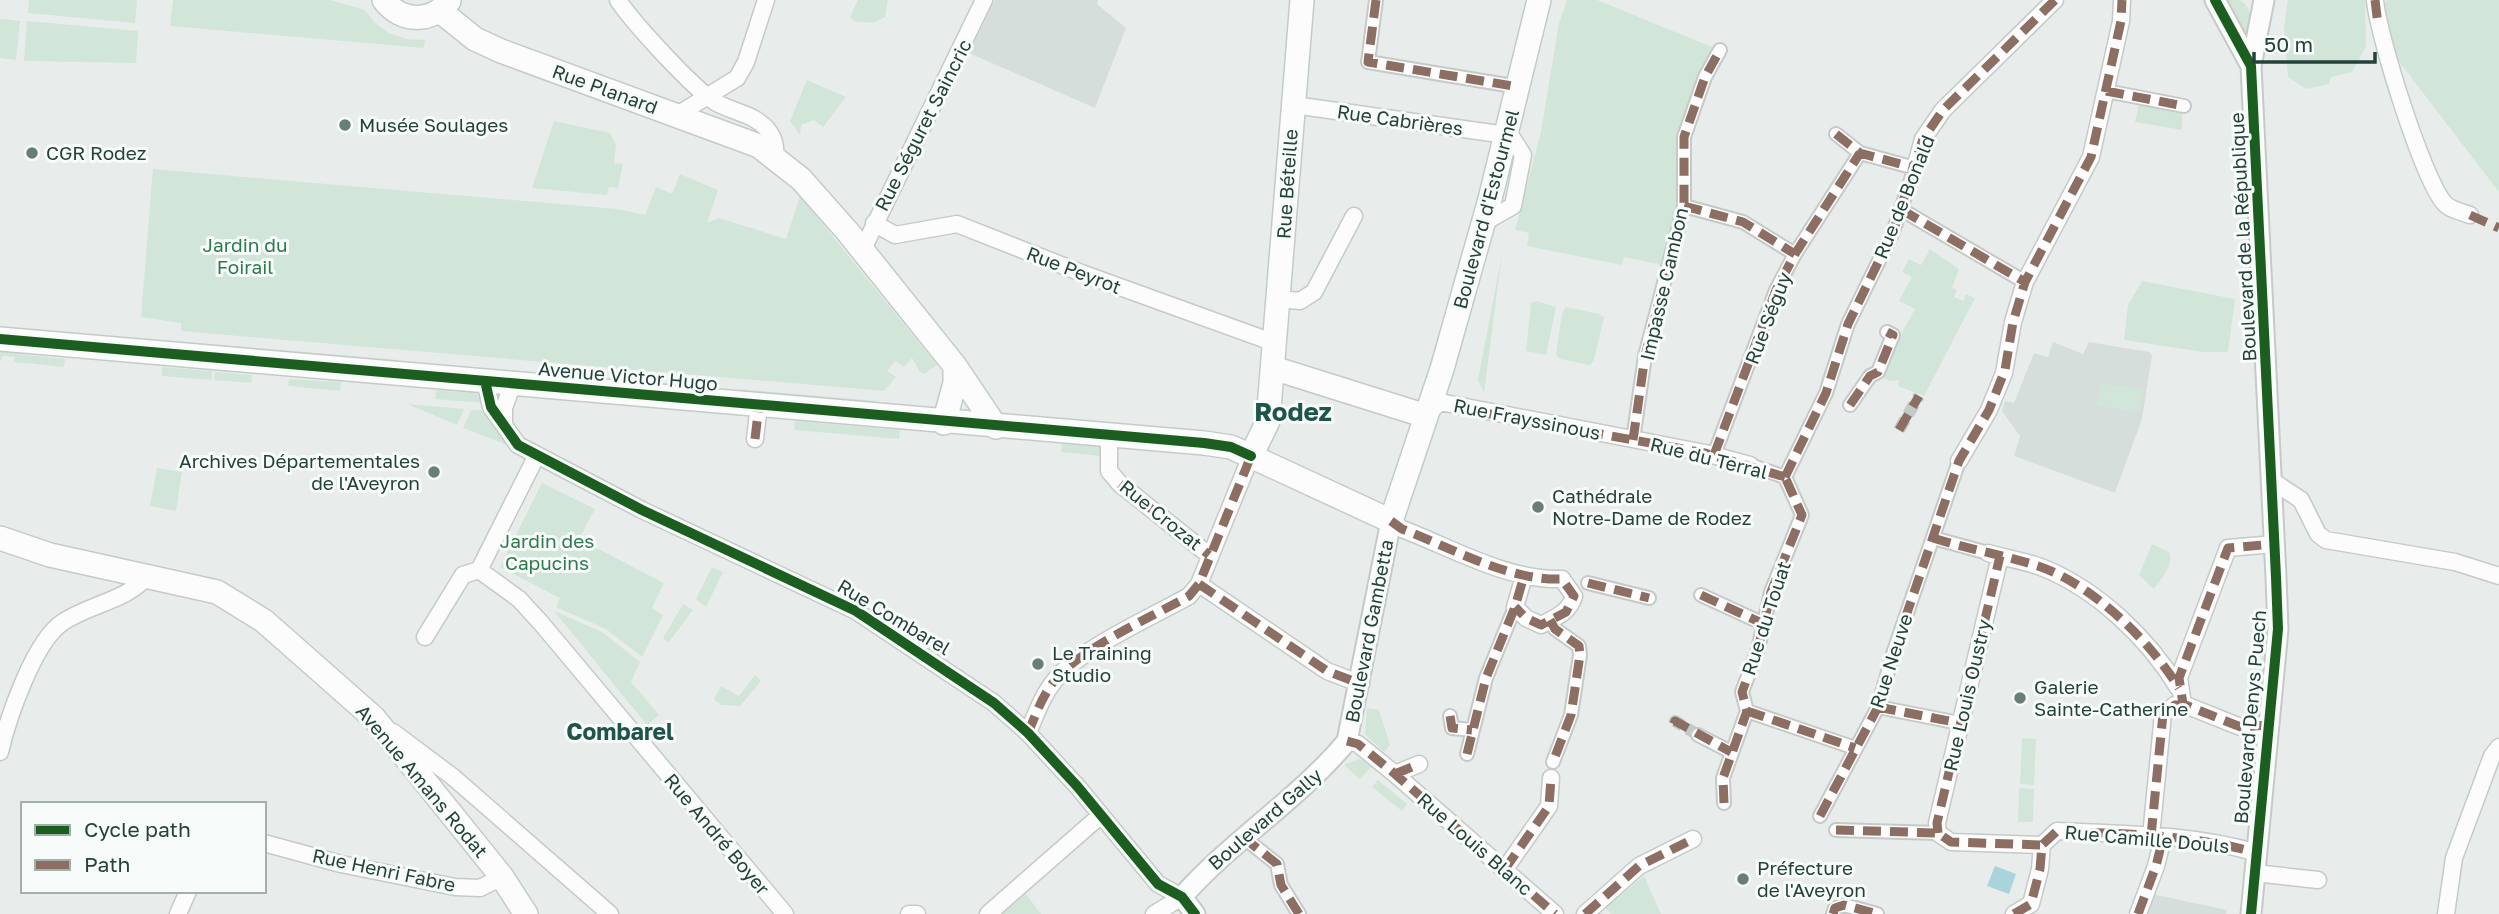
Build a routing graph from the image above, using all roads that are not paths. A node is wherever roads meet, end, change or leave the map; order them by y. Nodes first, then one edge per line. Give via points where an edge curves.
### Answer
1 (384, 0) edge
2 (618, 0) edge
3 (766, 0) edge
4 (984, 0) edge
5 (1302, 0) edge
6 (1376, 0) edge
7 (1539, 0) edge
8 (2055, 0) edge
9 (2122, 0) edge
10 (2215, 0) edge
11 (2264, 0) edge
12 (2375, 0) edge
13 (445, 5) edge
14 (1720, 50) dead end
15 (2251, 66) junction
16 (1519, 87) junction
17 (2106, 91) junction
18 (707, 96) junction
19 (1294, 105) junction
20 (2185, 106) dead end
21 (677, 115) junction
22 (1507, 132) junction
23 (1836, 134) dead end
24 (1860, 153) junction
25 (775, 159) junction
26 (1915, 168) junction
27 (1684, 206) junction
28 (1902, 210) junction
29 (2470, 215) dead end
30 (1354, 216) dead end
31 (874, 223) junction
32 (862, 251) junction
33 (1795, 254) junction
34 (2025, 282) junction
35 (1278, 299) junction
36 (1887, 332) dead end
37 (0, 339) edge
38 (1275, 343) junction
39 (955, 366) junction
40 (1273, 368) junction
41 (485, 381) junction
42 (513, 383) junction
43 (759, 405) junction
44 (1850, 405) dead end
45 (1426, 416) junction
46 (503, 423) junction
47 (944, 423) junction
48 (996, 427) junction
49 (1109, 434) junction
50 (755, 439) dead end
51 (1633, 440) junction
52 (537, 455) junction
53 (1714, 455) junction
54 (1251, 456) junction
55 (1959, 461) joint
56 (1749, 465) joint
57 (1785, 477) junction
58 (2271, 480) junction
59 (1391, 521) junction
60 (0, 538) edge
61 (1933, 538) junction
62 (2274, 544) junction
63 (1209, 555) junction
64 (1994, 555) junction
65 (480, 570) junction
66 (148, 575) junction
67 (1524, 576) junction
68 (2499, 576) edge
69 (1588, 583) dead end
70 (1199, 584) junction
71 (1701, 595) dead end
72 (1649, 598) dead end
73 (1515, 607) junction
74 (1550, 620) junction
75 (1764, 624) junction
76 (425, 637) dead end
77 (1361, 684) junction
78 (2180, 690) junction
79 (1878, 707) junction
80 (1747, 711) junction
81 (1450, 716) dead end
82 (374, 718) junction
83 (1959, 723) junction
84 (2268, 724) junction
85 (1472, 730) junction
86 (1028, 733) junction
87 (1698, 735) tunnel mouth
88 (1347, 741) junction
89 (2499, 747) edge
90 (1855, 748) junction
91 (0, 752) edge
92 (1731, 752) junction
93 (1467, 754) dead end
94 (1419, 764) dead end
95 (1552, 770) joint
96 (1395, 774) junction
97 (1724, 803) dead end
98 (1101, 815) junction
99 (1820, 816) dead end
100 (1836, 830) dead end
101 (1938, 834) junction
102 (2157, 837) junction
103 (1243, 838) junction
104 (1693, 839) dead end
105 (266, 844) edge
106 (2042, 845) junction
107 (2257, 853) junction
108 (1505, 869) junction
109 (2255, 873) junction
110 (502, 877) junction
111 (2318, 880) dead end
112 (187, 893) edge
113 (1182, 897) junction
114 (178, 914) edge
115 (526, 914) edge
116 (610, 914) edge
117 (785, 914) edge
118 (909, 914) edge
119 (917, 914) edge
120 (988, 914) edge
121 (1154, 914) edge
122 (1195, 914) edge
123 (1299, 914) edge
124 (1555, 914) edge
125 (1586, 914) edge
126 (1833, 914) edge
127 (1877, 914) edge
128 (2014, 914) edge
129 (2138, 914) edge
130 (2251, 914) edge
131 (2446, 914) edge

1 - 13 main road via 395,11 413,18
2 - 18 street
3 - 18 street via 737,78
4 - 31 street, Rue Séguret Saincric
5 - 19 main road, Rue Béteille
6 - 16 street via 1368,62
7 - 16 main road, Boulevard d'Estourmel
8 - 26 street, Rue de Bonald via 1943,110 1923,139
9 - 17 street
10 - 15 street, Boulevard de la République
11 - 15 street
12 - 29 street via 2398,89 2436,190 2447,206
13 - 21 main road, Rue Planard via 475,39
14 - 27 street, Impasse Cambon via 1705,76 1684,137
15 - 58 street, Boulevard de la République
16 - 22 main road, Boulevard d'Estourmel
17 - 20 street
17 - 34 street via 2091,157
18 - 21 street
18 - 25 street via 757,119 776,144
19 - 22 street, Rue Cabrières
19 - 35 main road, Rue Béteille
21 - 25 main road, Rue Planard via 759,146
22 - 45 main road, Boulevard d'Estourmel
23 - 24 street
24 - 26 street
24 - 33 street, Rue Séguy
25 - 32 main road, Rue Planard via 810,188
26 - 28 street, Rue de Bonald
27 - 33 street via 1743,222
27 - 51 street, Impasse Cambon via 1645,356
28 - 34 street
28 - 57 street, Rue de Bonald via 1848,324 1826,393
30 - 35 street via 1314,292 1300,301
31 - 32 street, Rue Séguret Saincric
31 - 38 street, Rue Peyrot via 895,235 957,223 1084,275
32 - 39 main road, Rue Planard
33 - 53 street, Rue Séguy via 1776,290
34 - 55 street via 2005,370 1989,410
35 - 38 main road, Rue Béteille
36 - 44 street via 1893,335 1878,372 1870,376
37 - 41 main road, Avenue Victor Hugo
38 - 40 main road, Rue Béteille
39 - 47 main road
39 - 48 main road, Rue Planard
40 - 45 main road
40 - 54 main road, Rue Béteille via 1268,421
41 - 42 main road, Avenue Victor Hugo
41 - 46 street, Rue Combarel via 491,407
42 - 43 main road, Avenue Victor Hugo
42 - 46 street
43 - 47 main road, Avenue Victor Hugo
43 - 50 street
45 - 51 street, Rue Frayssinous via 1440,402
45 - 59 main road, Boulevard d'Estourmel
46 - 52 street, Rue Combarel via 518,445
47 - 48 main road, Avenue Victor Hugo
48 - 49 main road, Avenue Victor Hugo
49 - 54 main road, Avenue Victor Hugo via 1217,445
49 - 63 street, Rue Crozat via 1109,471
51 - 53 street, Rue du Terral
52 - 65 street
52 - 86 street, Rue Combarel via 856,611 962,680
53 - 56 street, Rue du Terral
54 - 59 main road, Avenue Victor Hugo
54 - 63 street
55 - 61 street, Rue Neuve
56 - 57 street, Rue du Terral
57 - 75 street, Rue du Touat via 1802,515 1771,592
58 - 62 street, Boulevard Denys Puech
58 - 68 street via 2301,500 2318,534 2326,540 2455,562
59 - 67 street
59 - 77 street, Boulevard Gambetta
60 - 66 main road, Avenue Amans Rodat via 50,555
61 - 64 street
61 - 79 street, Rue Neuve
62 - 78 street via 2228,548
62 - 84 street, Boulevard Denys Puech via 2278,629
63 - 70 street
64 - 78 street via 2040,567 2106,607 2129,627
64 - 83 street, Rue Louis Oustry
65 - 76 street via 463,575
65 - 117 street, Rue André Boyer via 520,599
66 - 82 main road, Avenue Amans Rodat via 217,592 264,621
66 - 91 street via 132,591 64,621 48,634 10,716
67 - 73 street
67 - 74 street via 1567,582 1574,596 1571,605
69 - 72 street
70 - 77 street via 1327,671
70 - 86 street via 1189,596 1065,670 1042,698
71 - 75 street
73 - 74 street via 1541,625
73 - 85 street via 1486,678
74 - 95 street via 1567,640 1579,646 1580,654 1570,715
75 - 80 street, Rue du Touat via 1742,692
77 - 88 street, Boulevard Gambetta
78 - 84 street via 2241,727
78 - 102 street via 2175,705 2163,714
79 - 83 street
79 - 90 street, Rue Neuve
80 - 90 street
80 - 92 street, Rue du Touat
81 - 85 street via 1452,727
82 - 110 main road, Avenue Amans Rodat
82 - 116 street via 453,777
83 - 101 street, Rue Louis Oustry
84 - 107 street, Boulevard Denys Puech
85 - 93 street
86 - 98 street, Rue Combarel
87 - 92 street
88 - 96 street, Rue Louis Blanc via 1358,744
88 - 103 street, Boulevard Gally via 1328,765
89 - 131 street via 2460,838
90 - 99 street, Rue Neuve
92 - 97 street, Rue du Touat via 1723,778
94 - 96 street
95 - 108 street via 1549,806
96 - 108 street, Rue Louis Blanc
98 - 113 street, Rue Combarel via 1158,884
98 - 120 street
100 - 101 street, Rue Camille Douls
101 - 106 street, Rue Camille Douls via 1951,842
102 - 106 street, Rue Camille Douls via 2057,831
102 - 107 street, Rue Camille Douls via 2236,846
102 - 129 street via 2156,866
103 - 113 street, Boulevard Gally
103 - 123 street via 1277,864 1281,885
104 - 125 street via 1639,866
105 - 110 street, Rue Henri Fabre via 455,887 480,888
106 - 128 street via 2034,897 2024,911
107 - 109 street, Boulevard Denys Puech
108 - 124 street, Rue Louis Blanc
109 - 111 street
109 - 130 street, Boulevard Denys Puech
110 - 115 main road, Avenue Amans Rodat
112 - 114 street
113 - 121 street
113 - 122 street
118 - 119 street
126 - 127 street via 1844,905

